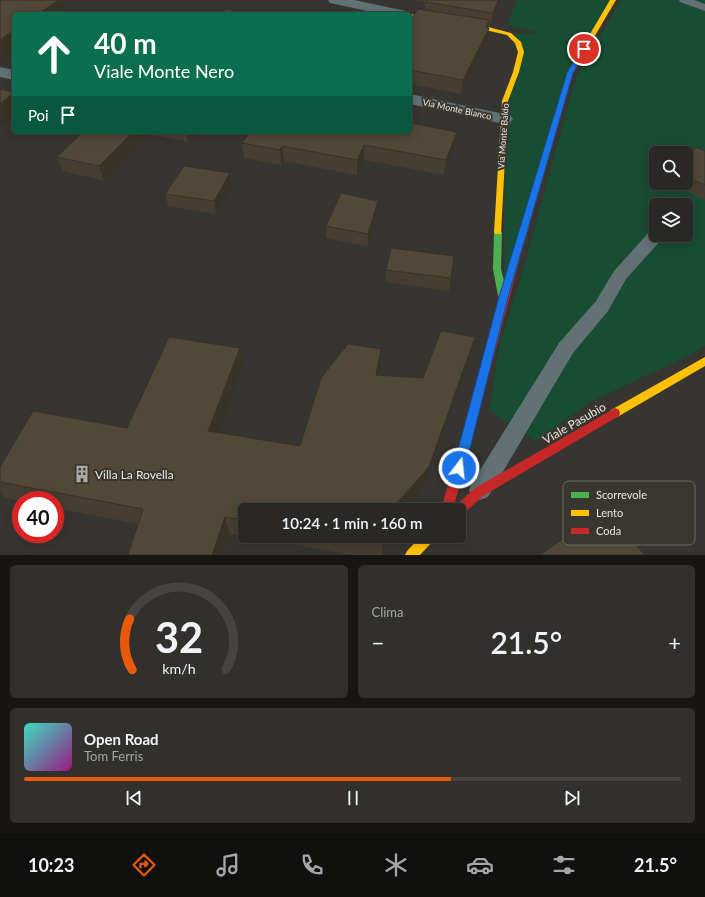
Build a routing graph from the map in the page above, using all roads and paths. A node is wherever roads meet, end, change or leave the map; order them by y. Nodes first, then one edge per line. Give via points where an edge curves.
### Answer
1 (335, 0) edge
2 (613, 0) edge
3 (684, 0) edge
4 (705, 8) edge
5 (392, 12) edge
6 (412, 16) edge
7 (0, 72) edge
8 (12, 75) edge
9 (412, 100) edge
10 (504, 119) junction
11 (650, 242) edge
12 (504, 297) junction
13 (705, 361) edge
14 (479, 492) junction
15 (449, 503) edge
16 (466, 503) edge
17 (423, 543) edge
18 (411, 555) edge

1 - 5 street
2 - 12 street via 570,73
3 - 4 lane
6 - 10 street, Via Monte Baldo via 509,34 518,42 521,52 505,101
7 - 8 street
9 - 10 street, Via Monte Bianco
10 - 12 street, Via Monte Baldo via 496,269
11 - 14 lane via 620,274 602,306 566,348
12 - 15 street
13 - 14 street, Viale Pasubio
14 - 16 street, Viale Pasubio
17 - 18 street

